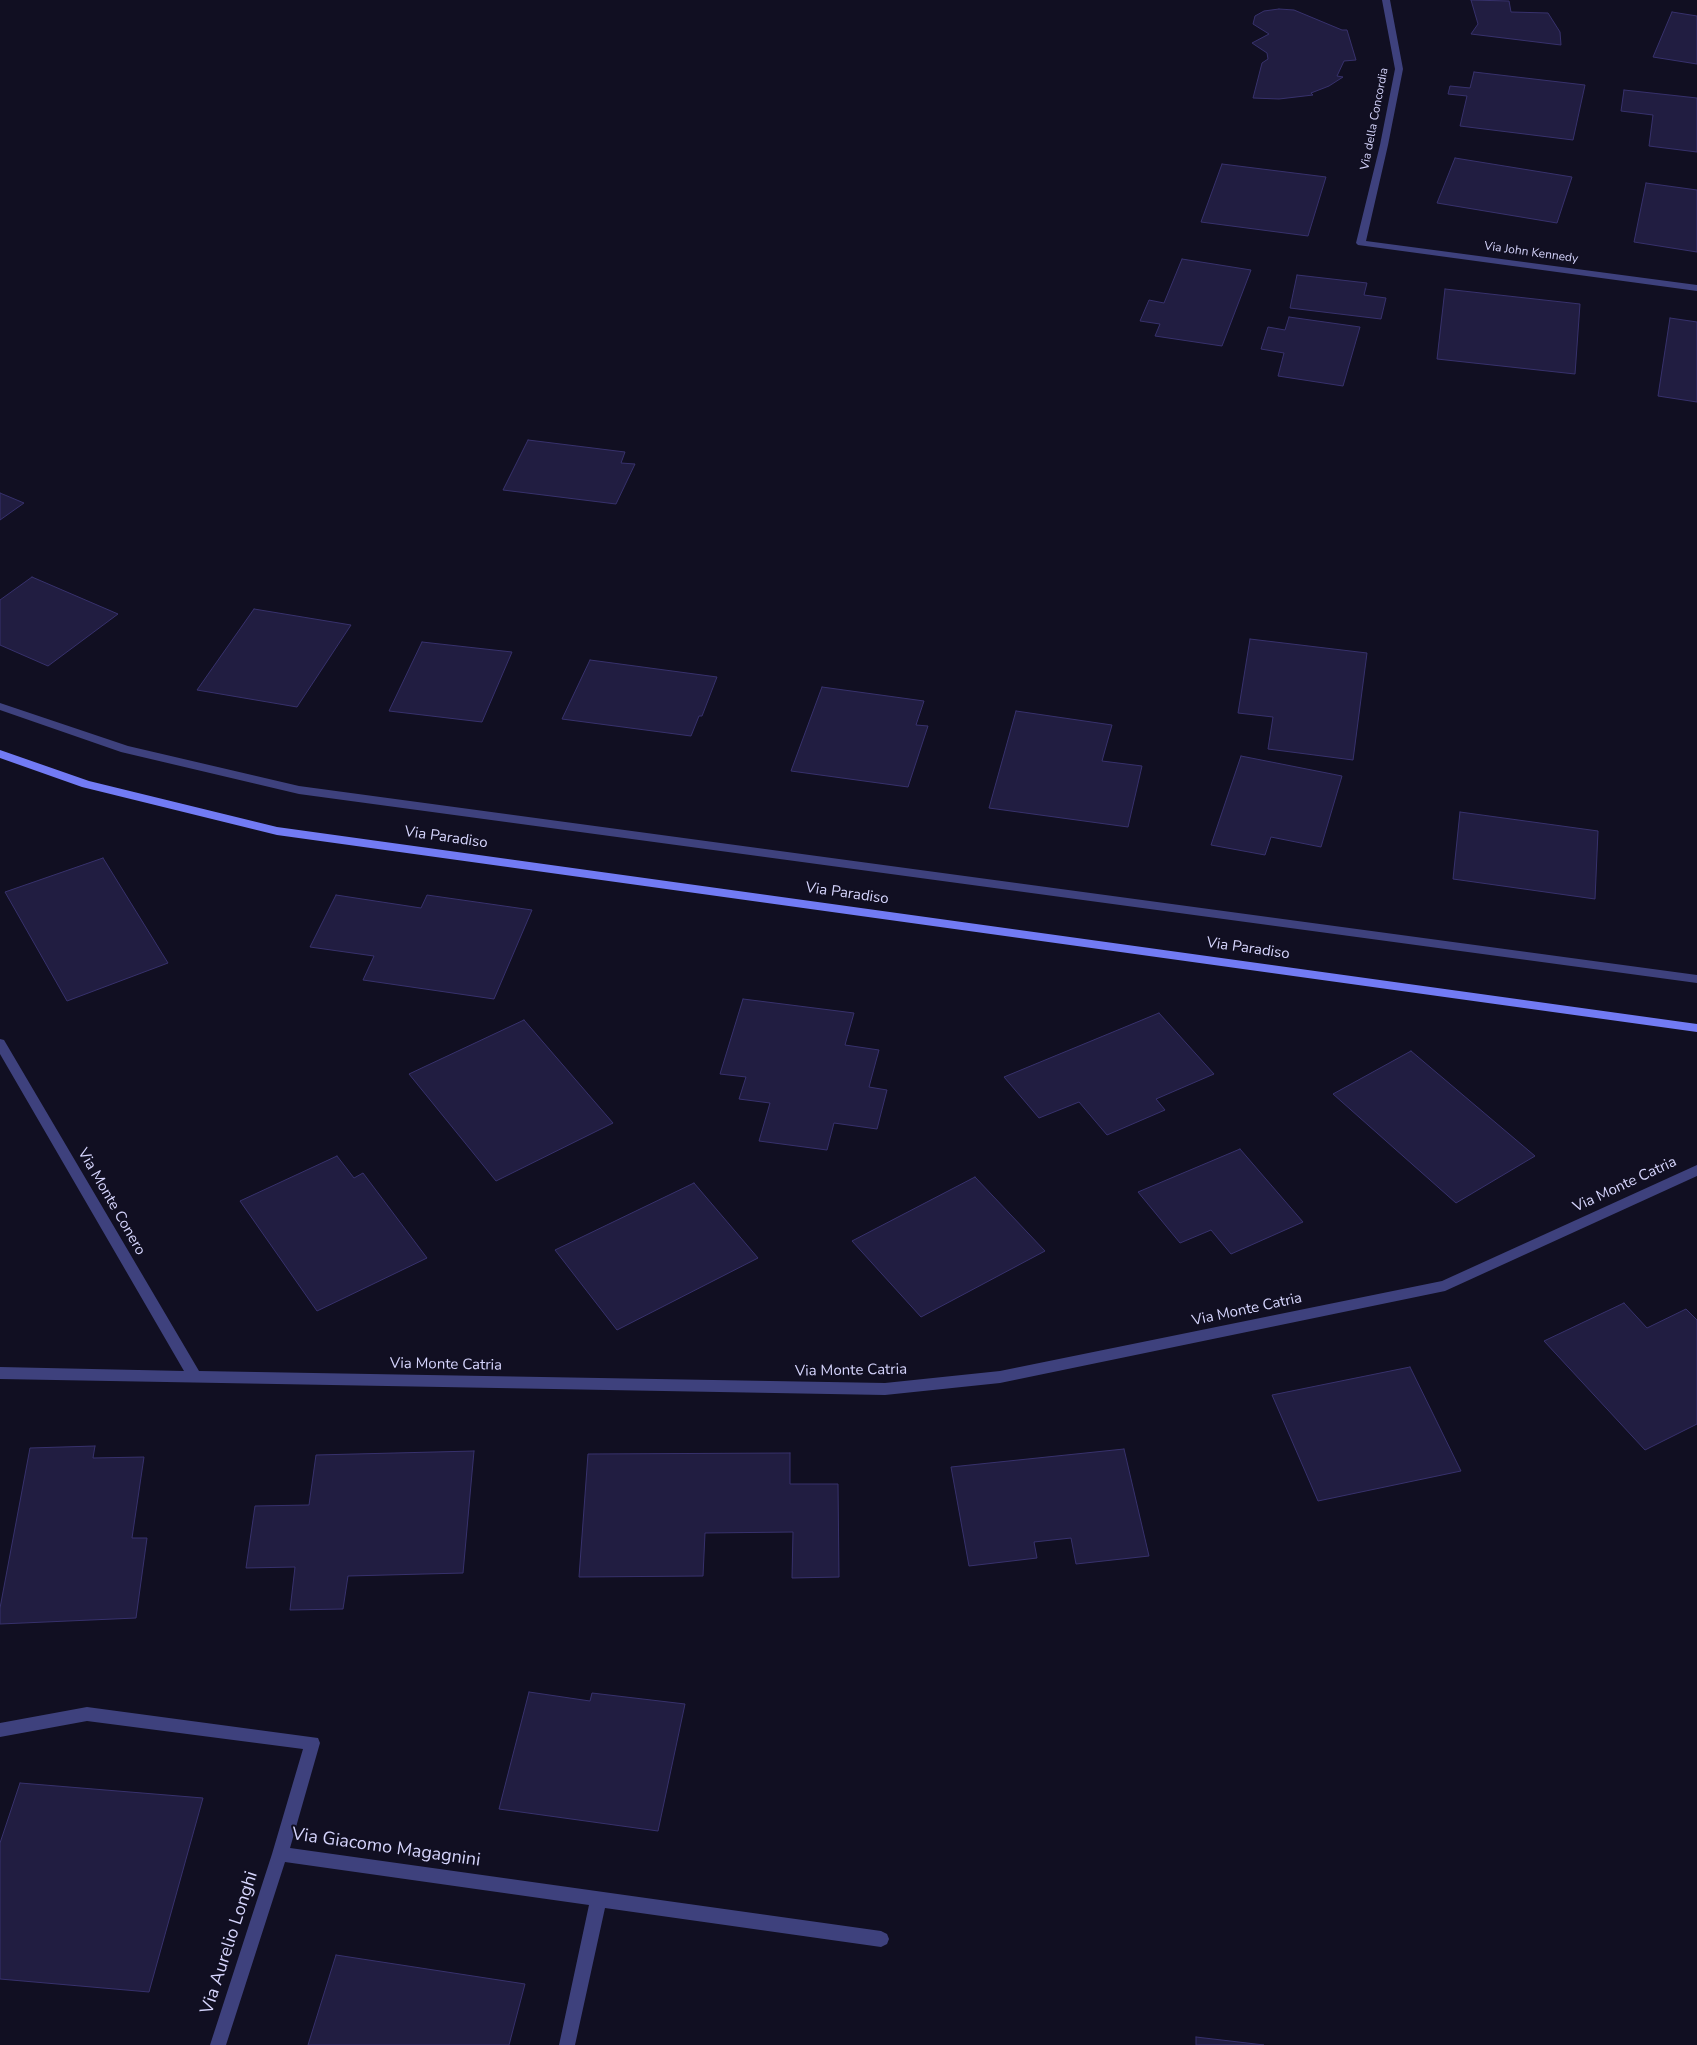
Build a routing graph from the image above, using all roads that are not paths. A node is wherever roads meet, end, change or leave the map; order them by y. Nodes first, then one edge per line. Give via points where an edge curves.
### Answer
1 (1386, 0) edge
2 (1361, 242) joint
3 (1697, 288) edge
4 (0, 706) edge
5 (0, 754) edge
6 (1697, 979) edge
7 (1697, 1028) edge
8 (0, 1043) edge
9 (1697, 1170) edge
10 (0, 1373) edge
11 (195, 1376) junction
12 (0, 1730) edge
13 (280, 1854) junction
14 (599, 1898) junction
15 (881, 1939) dead end
16 (218, 2045) edge
17 (567, 2045) edge

1 - 2 street, Via della Concordia via 1399,69
2 - 3 street, Via John Kennedy
4 - 6 street via 125,749 300,790
5 - 7 main road, Via Paradiso via 86,784 276,831
8 - 11 street, Via Monte Conero
9 - 11 street, Via Monte Catria via 1445,1286 1000,1377 885,1389
10 - 11 street, Via Monte Catria
12 - 13 street, Via Giacomo Magagnini via 87,1714 312,1743
13 - 14 street, Via Giacomo Magagnini
13 - 16 street, Via Aurelio Longhi
14 - 15 street, Via Giacomo Magagnini
14 - 17 street

